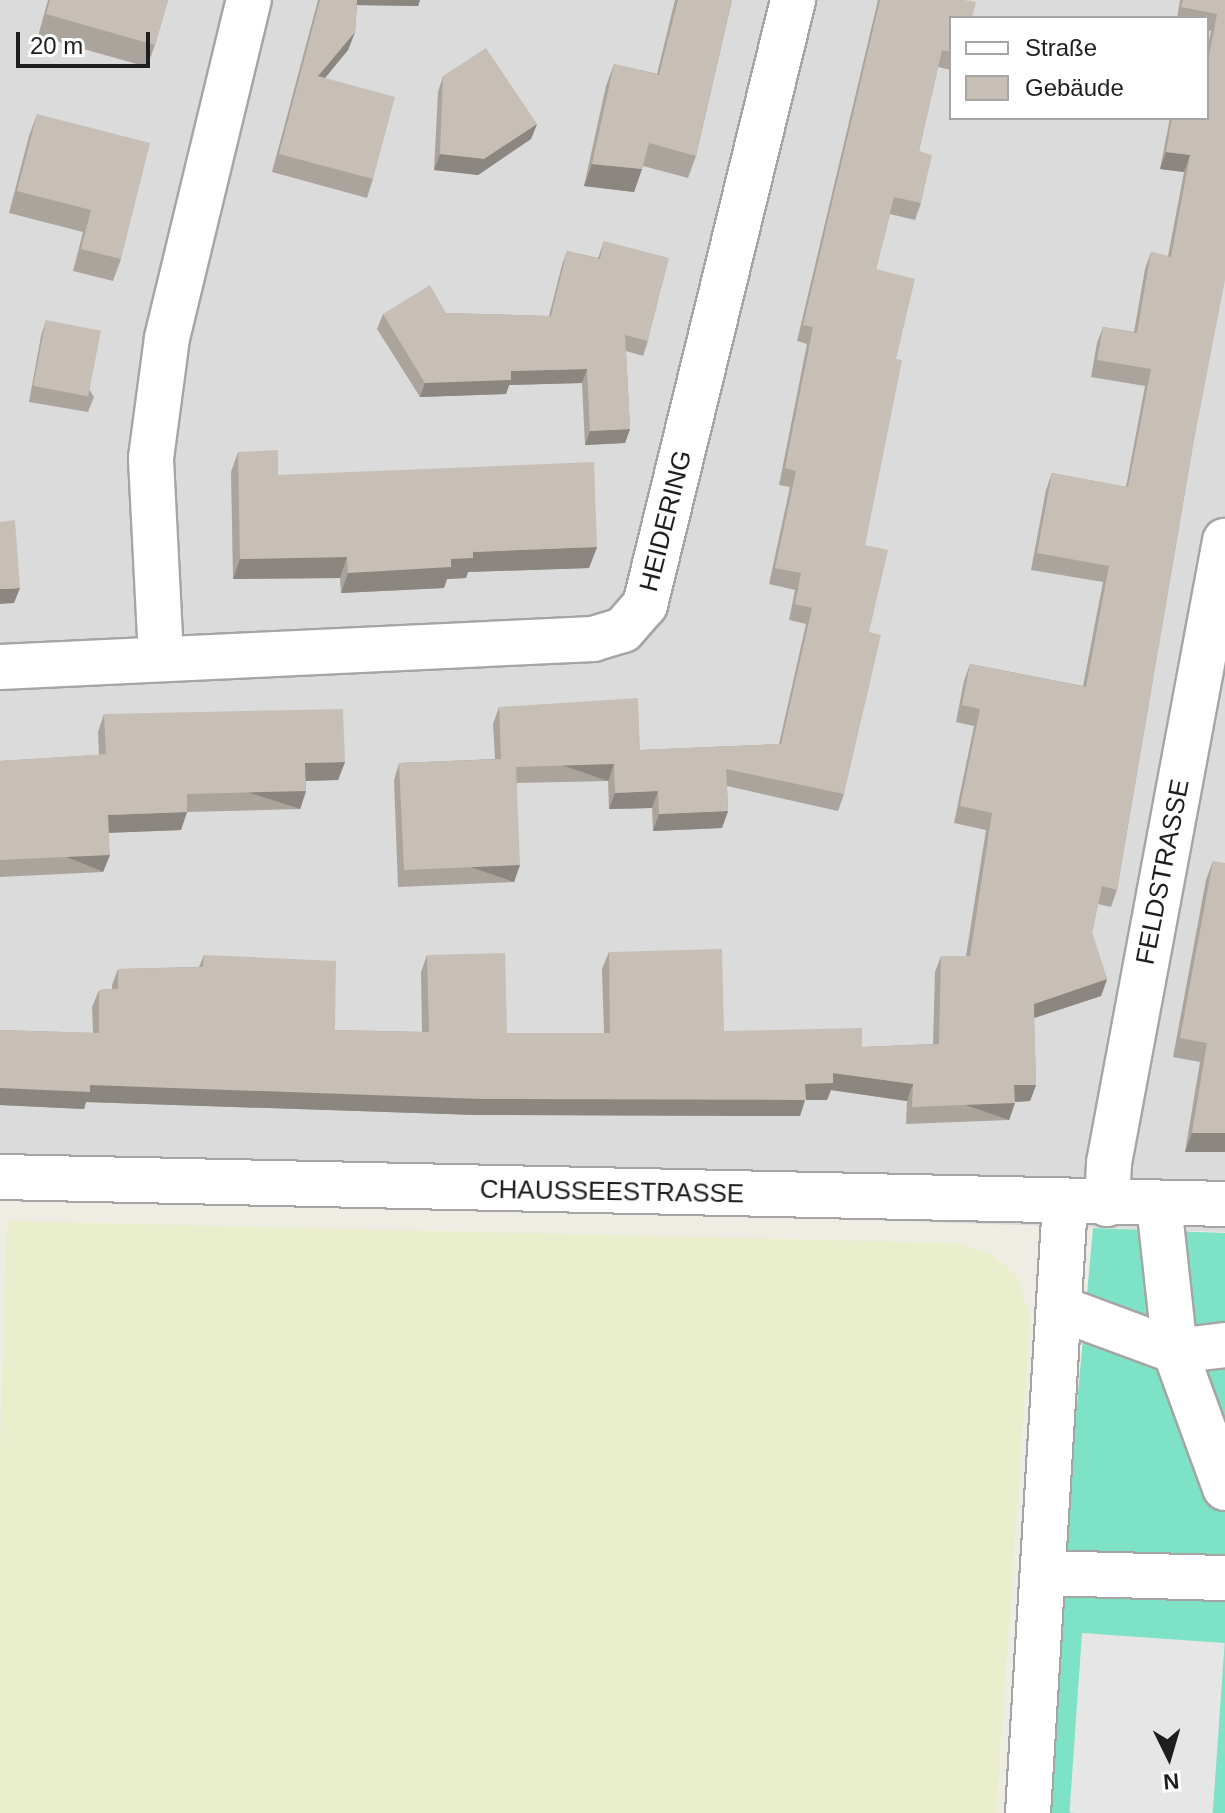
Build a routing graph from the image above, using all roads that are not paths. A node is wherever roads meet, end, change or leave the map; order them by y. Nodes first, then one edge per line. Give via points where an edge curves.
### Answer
1 (249, 0) edge
2 (793, 0) edge
3 (1225, 541) edge
4 (161, 657) junction
5 (0, 667) edge
6 (0, 1177) edge
7 (1086, 1203) junction
8 (1159, 1204) junction
9 (1225, 1204) edge
10 (1059, 1308) junction
11 (1225, 1345) edge
12 (1175, 1351) junction
13 (1225, 1488) edge
14 (1043, 1573) junction
15 (1225, 1578) edge
16 (1028, 1813) edge

1 - 4 street via 167,338 151,458
2 - 4 street, HEIDERING via 645,605 623,630 593,639
3 - 7 street, FELDSTRASSE via 1109,1163
4 - 5 street, HEIDERING
6 - 7 street, CHAUSSEESTRASSE
7 - 8 street, CHAUSSEESTRASSE
7 - 10 street, FELDSTRASSE
8 - 9 street, CHAUSSEESTRASSE
8 - 12 street
10 - 12 street
10 - 14 street, FELDSTRASSE
11 - 12 street
12 - 13 street
14 - 15 street
14 - 16 street, FELDSTRASSE

